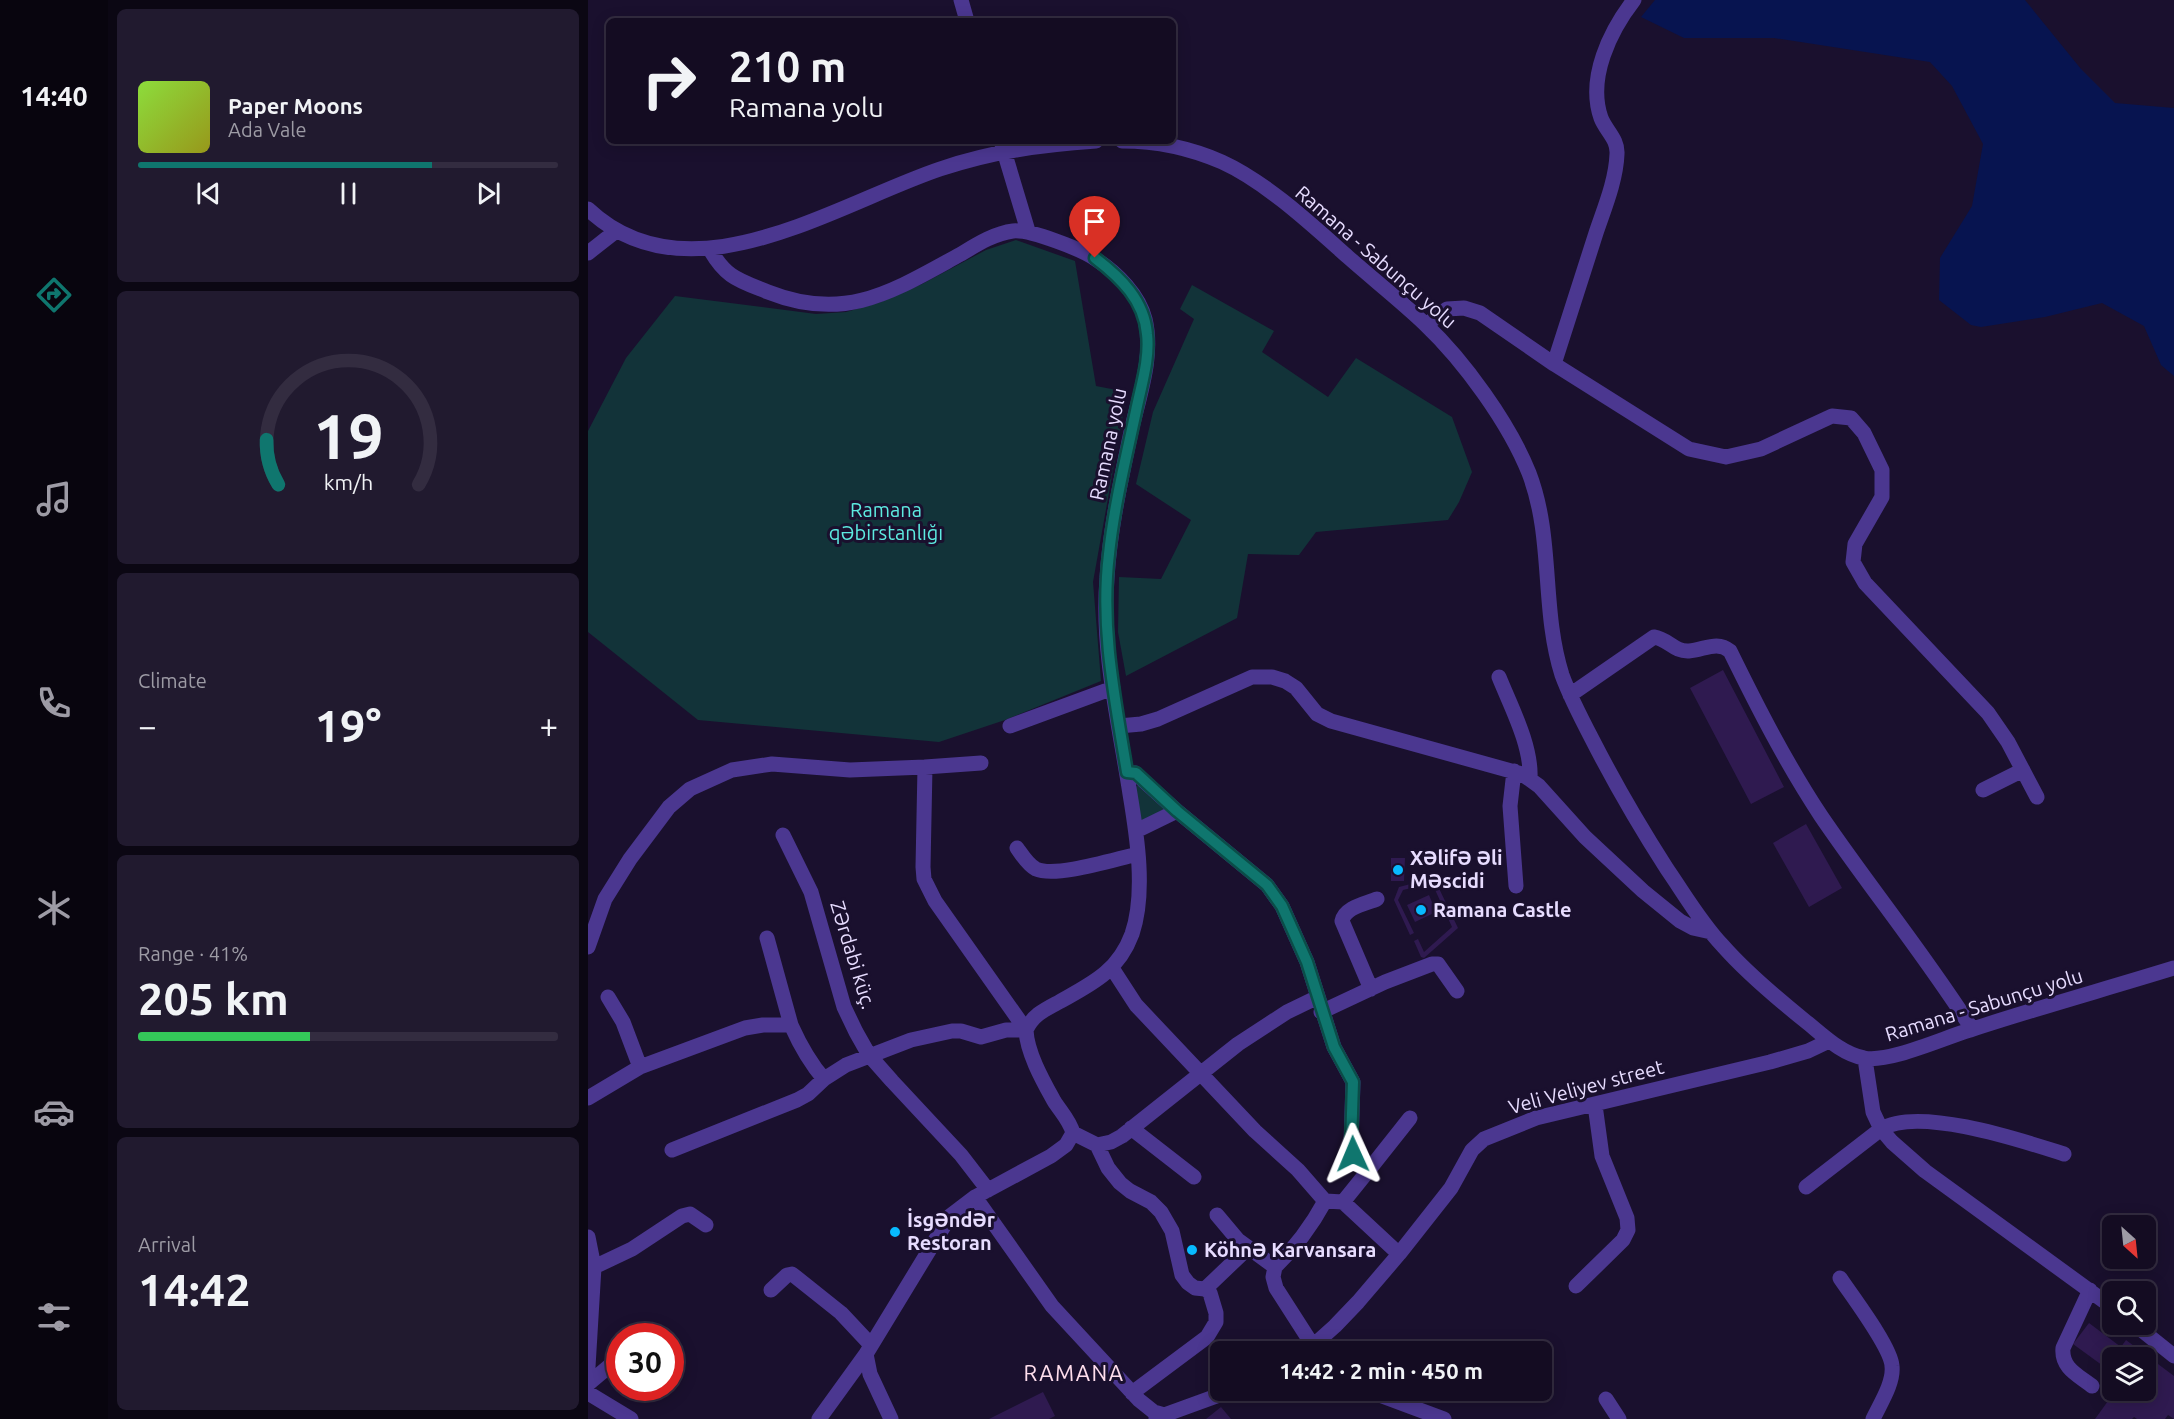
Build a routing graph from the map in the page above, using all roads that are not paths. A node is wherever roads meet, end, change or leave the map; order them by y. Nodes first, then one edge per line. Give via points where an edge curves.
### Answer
1 (961, 0) edge
2 (1634, 0) edge
3 (966, 18) edge
4 (1056, 144) edge
5 (1162, 144) edge
6 (1003, 146) edge
7 (588, 209) edge
8 (616, 231) junction
9 (1029, 231) junction
10 (709, 248) junction
11 (588, 253) edge
12 (1426, 325) junction
13 (1554, 364) junction
14 (1499, 677) dead end
15 (1113, 688) junction
16 (1570, 695) junction
17 (1010, 726) dead end
18 (1119, 726) junction
19 (981, 762) dead end
20 (925, 767) junction
21 (2023, 770) junction
22 (1514, 771) junction
23 (1127, 772) junction
24 (1530, 779) junction
25 (1983, 790) dead end
26 (2037, 797) dead end
27 (1177, 811) junction
28 (1136, 831) junction
29 (783, 835) dead end
30 (1017, 848) dead end
31 (1138, 854) junction
32 (1516, 886) dead end
33 (1377, 899) dead end
34 (1711, 932) junction
35 (767, 938) dead end
36 (588, 947) edge
37 (1112, 968) junction
38 (2174, 968) edge
39 (1371, 989) junction
40 (1457, 991) dead end
41 (608, 997) dead end
42 (1319, 1004) junction
43 (791, 1025) junction
44 (1972, 1029) junction
45 (1026, 1030) junction
46 (1829, 1041) junction
47 (869, 1054) junction
48 (1865, 1059) junction
49 (640, 1067) junction
50 (1202, 1073) junction
51 (824, 1079) junction
52 (588, 1098) edge
53 (1595, 1105) junction
54 (1410, 1118) dead end
55 (1131, 1128) junction
56 (1881, 1129) junction
57 (1073, 1133) junction
58 (1097, 1145) junction
59 (672, 1150) dead end
60 (2064, 1154) dead end
61 (1368, 1171) junction
62 (1194, 1177) dead end
63 (1806, 1187) dead end
64 (982, 1193) junction
65 (1325, 1201) junction
66 (1343, 1202) junction
67 (1217, 1215) dead end
68 (706, 1225) dead end
69 (588, 1237) edge
70 (1248, 1248) junction
71 (1400, 1254) junction
72 (594, 1267) junction
73 (1275, 1267) junction
74 (1840, 1278) dead end
75 (1576, 1286) dead end
76 (1206, 1289) junction
77 (771, 1290) dead end
78 (2090, 1290) junction
79 (2102, 1299) edge
80 (2148, 1335) edge
81 (1307, 1341) edge
82 (1321, 1341) edge
83 (869, 1349) junction
84 (2174, 1356) edge
85 (588, 1367) edge
86 (606, 1369) edge
87 (588, 1384) edge
88 (2092, 1386) dead end
89 (588, 1393) edge
90 (1132, 1393) junction
91 (1606, 1399) dead end
92 (1210, 1401) edge
93 (1389, 1401) edge
94 (1155, 1414) edge
95 (1181, 1414) edge
96 (1418, 1415) edge
97 (631, 1419) edge
98 (819, 1419) edge
99 (891, 1419) edge
100 (1444, 1419) edge
101 (1619, 1419) edge
102 (1873, 1419) edge

1 - 3 street
2 - 13 street via 1618,20 1605,48 1595,91 1601,119 1614,138 1618,153 1609,194
4 - 6 street
5 - 12 street, Ramana - Sabunçu yolu via 1225,163 1262,186
6 - 9 street
6 - 10 street via 793,229
7 - 8 street
8 - 10 street via 657,246
8 - 11 street
9 - 10 street via 1012,231 981,242 877,297 831,305 783,298 734,278 723,270
9 - 15 street, Ramana yolu via 1095,258 1126,285 1140,307 1148,335 1147,360 1109,554 1106,621
12 - 13 street via 1447,309 1464,308 1480,313
12 - 16 street, Ramana - Sabunçu yolu via 1478,386 1528,469 1543,525 1551,625
13 - 21 street via 1689,449 1726,457 1761,450 1832,416 1851,418 1864,433 1882,470 1882,497 1855,544 1853,562 1865,583 1988,713
14 - 24 street via 1527,749
15 - 17 street
15 - 18 street, Ramana yolu
16 - 34 street, Ramana - Sabunçu yolu via 1629,809
16 - 44 street via 1654,637 1679,650 1719,645 1730,651 1772,736 1816,807 1940,978
18 - 22 street via 1158,719 1252,677 1272,677 1296,688 1317,714 1331,721
18 - 23 street, Ramana yolu
19 - 20 street
20 - 36 street via 850,770 772,764 732,770 690,789 669,807 630,859 605,899
20 - 45 street via 924,879 935,901
21 - 25 street
21 - 26 street
22 - 24 street
22 - 32 street via 1510,806
23 - 27 street via 1136,773
23 - 28 street, Ramana yolu
24 - 34 street via 1643,891 1680,921
27 - 28 street
27 - 42 street via 1277,896 1307,962
28 - 31 street, Ramana yolu
29 - 47 street, Zərdabi küç. via 811,892 844,1007
30 - 31 street via 1034,868 1046,871
31 - 37 street, Ramana yolu via 1136,918 1124,951
33 - 39 street via 1350,910 1342,921
34 - 46 street, Ramana - Sabunçu yolu via 1735,959
35 - 43 street
37 - 45 street, Ramana yolu via 1040,1012
37 - 50 street via 1136,1005
38 - 44 street, Ramana - Sabunçu yolu
39 - 40 street via 1438,964
39 - 42 street
41 - 49 street via 623,1022
42 - 50 street via 1287,1012
42 - 61 street via 1334,1047 1353,1082 1351,1144 1353,1154
43 - 49 street via 745,1028
43 - 51 street
44 - 48 street, Ramana - Sabunçu yolu via 1897,1054
45 - 47 street via 1006,1030 981,1037 952,1031
45 - 57 street via 1035,1060
46 - 48 street, Ramana - Sabunçu yolu
46 - 53 street, Veli Veliyev street via 1770,1062
47 - 51 street
47 - 64 street, Zərdabi küç. via 961,1155
48 - 56 street via 1873,1112
49 - 52 street
50 - 55 street
50 - 65 street
51 - 59 street via 797,1100
53 - 71 street, Veli Veliyev street via 1528,1121 1477,1145 1451,1188
53 - 75 street via 1602,1156 1627,1218 1628,1230 1623,1240
54 - 61 street
55 - 58 street via 1111,1142
55 - 62 street
56 - 60 street via 1900,1122 1944,1124 1994,1132
56 - 63 street
56 - 78 street via 1925,1170
57 - 58 street
57 - 64 street via 1066,1145 1051,1156
58 - 76 street via 1120,1183 1161,1212 1172,1231 1182,1275 1188,1283
61 - 66 street
64 - 83 street via 957,1208 943,1225
64 - 90 street, Zərdabi küç. via 1052,1306
65 - 66 street
65 - 73 street via 1308,1229
66 - 71 street
67 - 70 street
68 - 72 street via 690,1214 682,1216 632,1249
69 - 72 street
70 - 73 street
70 - 76 street
71 - 82 street, Veli Veliyev street
72 - 85 street
73 - 81 street via 1276,1287
74 - 102 street via 1889,1353 1890,1382
76 - 90 street via 1216,1313 1212,1331
77 - 83 street via 792,1274 841,1313
78 - 79 street
78 - 88 street via 2062,1358
80 - 84 street
83 - 98 street
83 - 99 street via 870,1374
86 - 87 street
89 - 97 street
90 - 94 street, Zərdabi küç.
91 - 101 street
92 - 95 street
93 - 96 street
94 - 95 street
96 - 100 street

